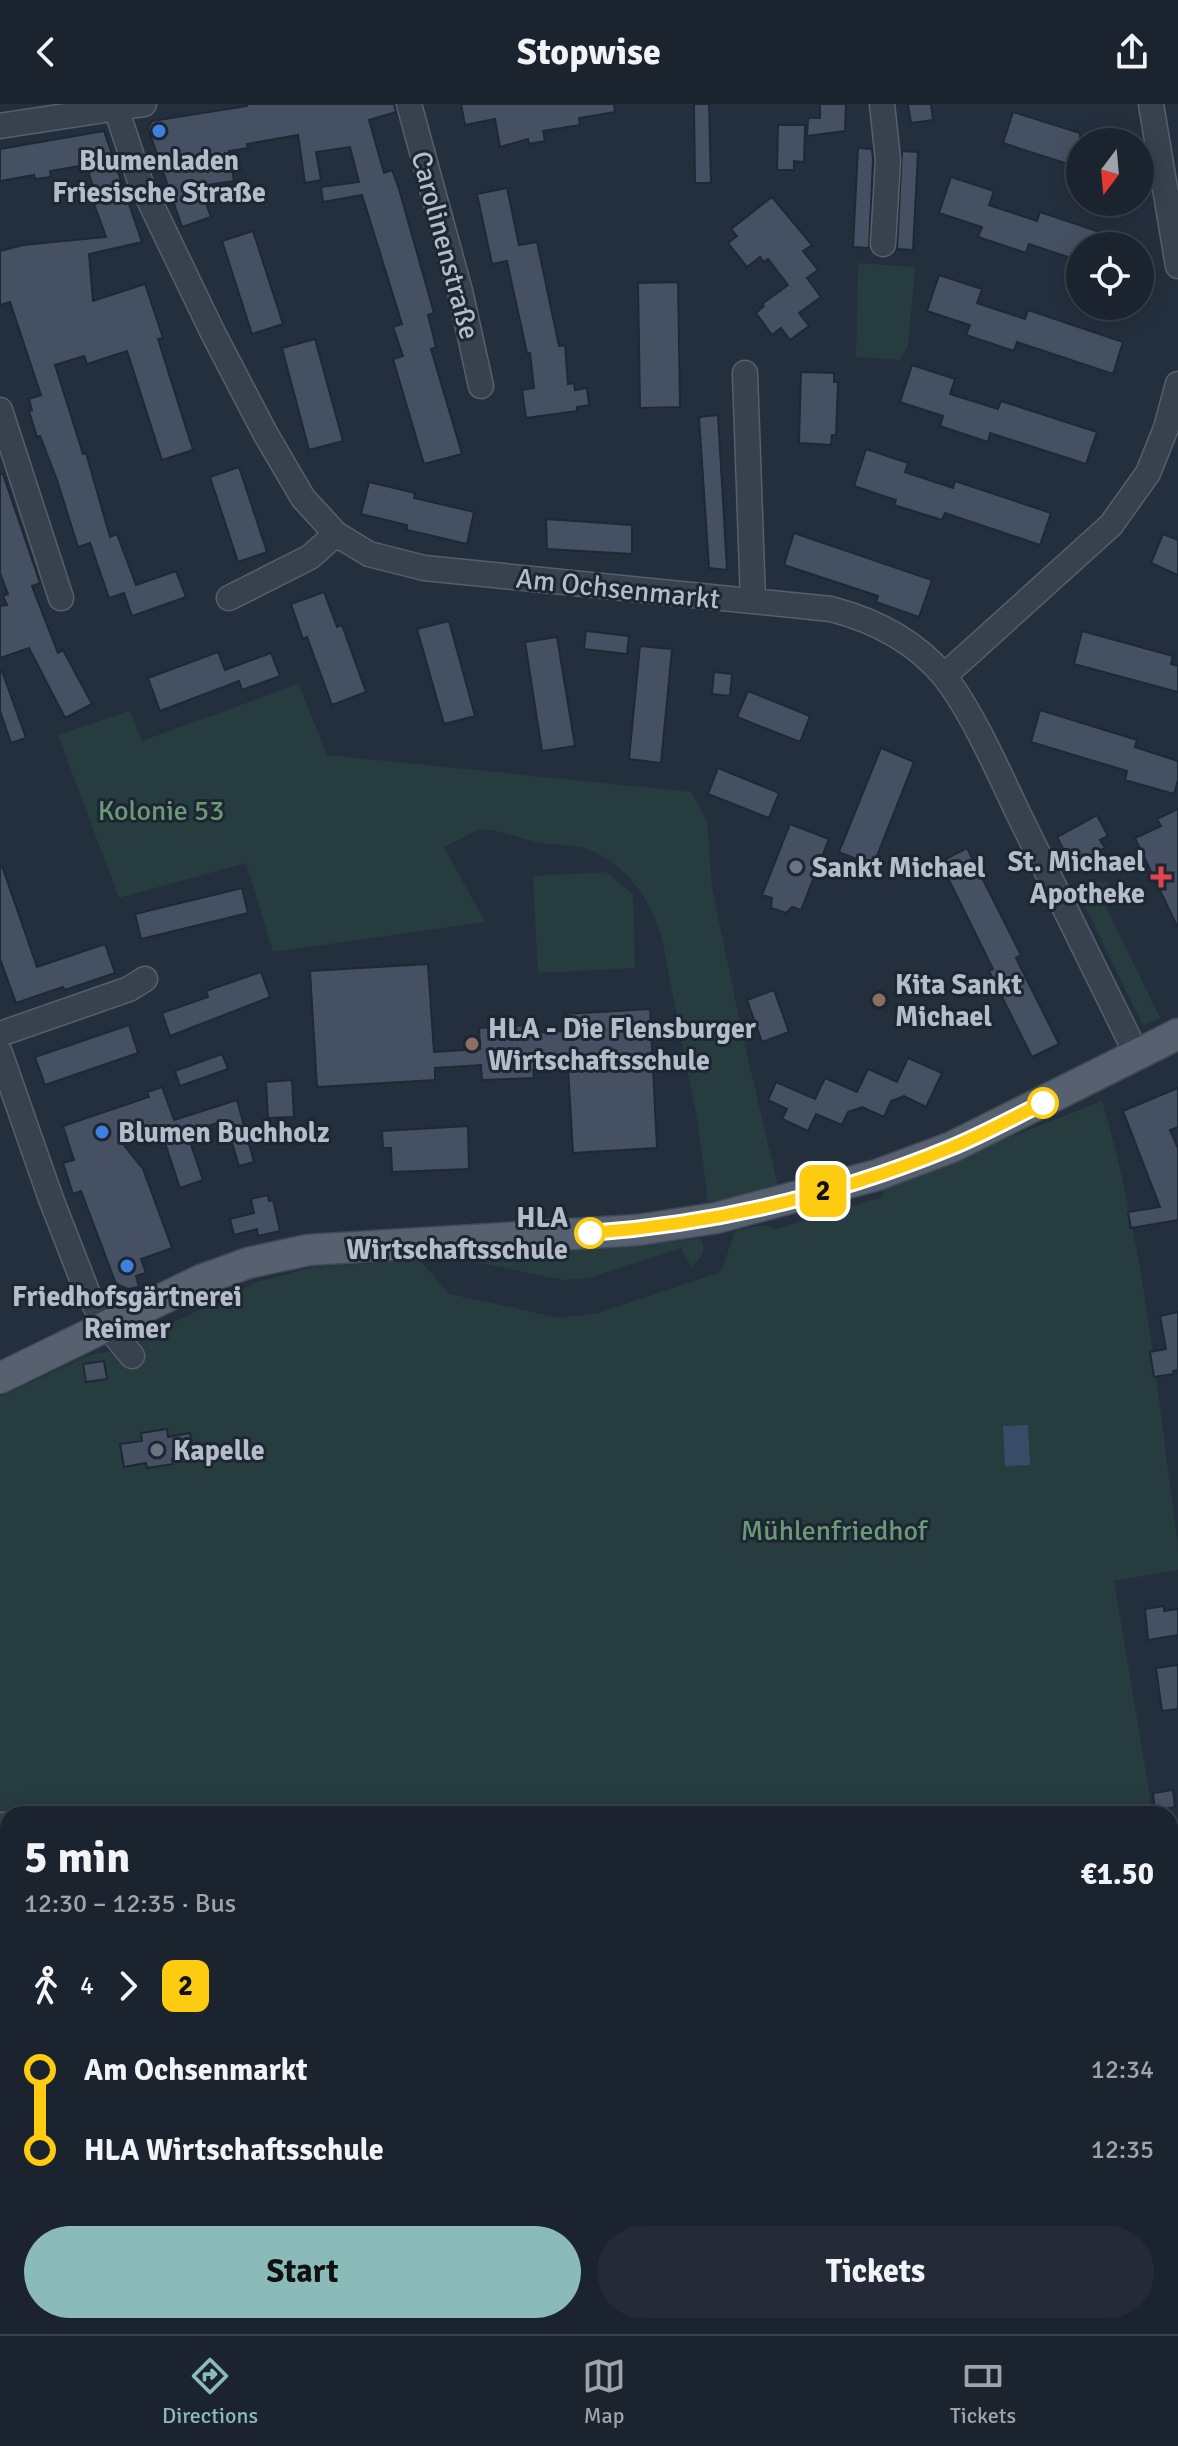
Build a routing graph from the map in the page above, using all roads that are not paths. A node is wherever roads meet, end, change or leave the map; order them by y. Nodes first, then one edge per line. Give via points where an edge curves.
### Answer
1 (144, 104) edge
2 (409, 104) edge
3 (882, 104) edge
4 (1151, 104) edge
5 (116, 108) junction
6 (0, 126) edge
7 (883, 244) dead end
8 (1178, 266) edge
9 (745, 373) dead end
10 (1178, 384) edge
11 (481, 386) dead end
12 (0, 410) edge
13 (336, 534) junction
14 (61, 598) dead end
15 (229, 598) dead end
16 (753, 601) junction
17 (944, 676) junction
18 (145, 979) dead end
19 (0, 1034) edge
20 (1178, 1034) edge
21 (0, 1053) edge
22 (1137, 1055) junction
23 (108, 1327) junction
24 (132, 1356) dead end
25 (0, 1378) edge

1 - 5 street
2 - 11 street, Carolinenstraße
3 - 7 street via 888,160
4 - 8 street
5 - 6 street
5 - 13 street, Am Ochsenmarkt via 140,181 179,267 303,498
9 - 16 street
10 - 17 street via 1148,473 1111,525
12 - 14 street
13 - 15 street via 310,557
13 - 16 street, Am Ochsenmarkt via 369,554 424,568
16 - 17 street, Am Ochsenmarkt via 831,609 881,626
17 - 22 street, Am Ochsenmarkt via 997,770
18 - 19 street
20 - 22 main road
21 - 23 street via 88,1294
22 - 23 main road via 952,1147 789,1200 638,1230 308,1250 201,1280
23 - 24 street
23 - 25 main road

